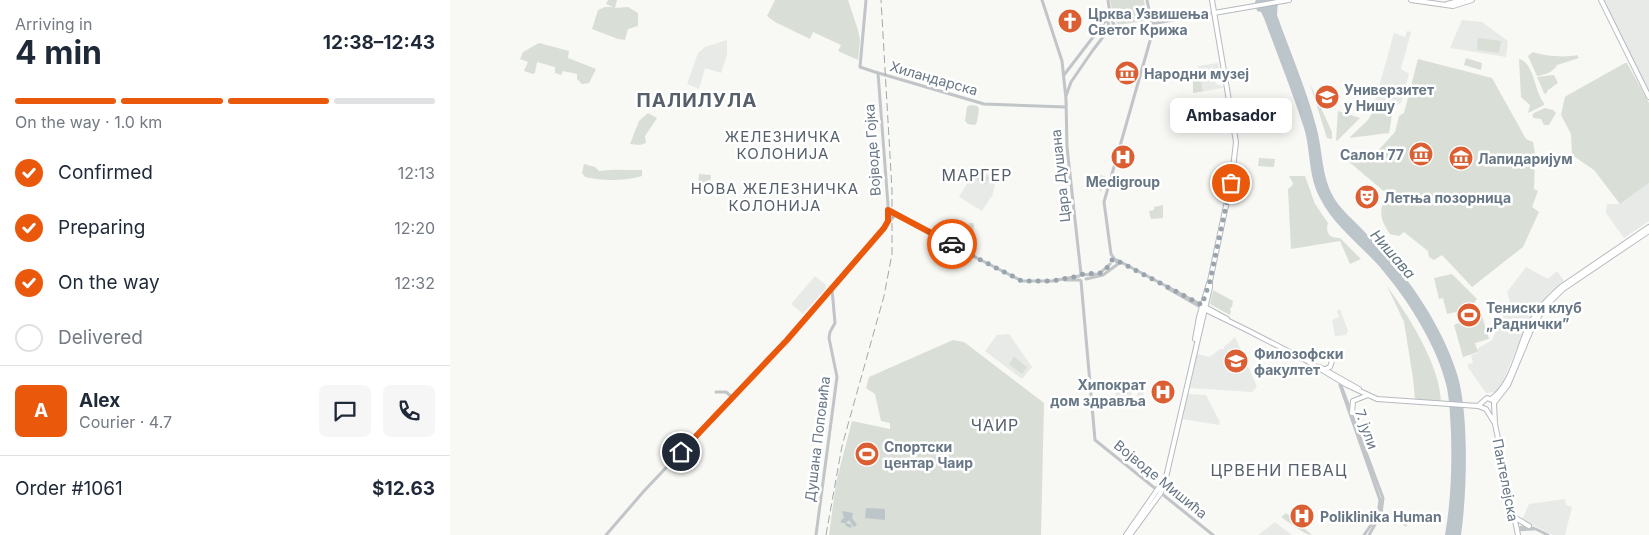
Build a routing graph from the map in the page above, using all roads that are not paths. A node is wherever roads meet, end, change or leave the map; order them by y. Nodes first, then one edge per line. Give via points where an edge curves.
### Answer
1 (866, 0) edge
2 (1042, 0) edge
3 (1108, 0) edge
4 (1147, 0) edge
5 (1212, 0) edge
6 (1289, 0) edge
7 (1411, 0) edge
8 (1462, 0) edge
9 (1472, 0) edge
10 (1601, 0) edge
11 (1281, 1) edge
12 (1445, 4) junction
13 (1214, 13) junction
14 (1110, 15) junction
15 (1095, 19) dead end
16 (1106, 21) junction
17 (1152, 24) junction
18 (1100, 26) junction
19 (1119, 28) junction
20 (1106, 33) junction
21 (878, 73) junction
22 (1064, 75) junction
23 (1073, 79) junction
24 (1649, 97) edge
25 (1066, 99) junction
26 (1066, 107) junction
27 (888, 210) junction
28 (896, 214) junction
29 (886, 225) junction
30 (1649, 227) edge
31 (1649, 231) edge
32 (964, 251) junction
33 (973, 256) junction
34 (1114, 263) junction
35 (1082, 278) junction
36 (832, 289) junction
37 (1203, 308) junction
38 (1332, 361) dead end
39 (1312, 364) junction
40 (1325, 369) junction
41 (1338, 378) junction
42 (716, 392) dead end
43 (1366, 394) junction
44 (732, 397) junction
45 (1490, 399) junction
46 (1483, 402) junction
47 (1494, 405) junction
48 (1478, 406) junction
49 (1485, 408) junction
50 (1352, 413) junction
51 (1495, 424) junction
52 (1095, 440) joint
53 (1377, 484) junction
54 (1159, 492) junction
55 (1514, 517) junction
56 (1529, 526) junction
57 (1535, 529) junction
58 (1516, 530) junction
59 (606, 535) edge
60 (816, 535) edge
61 (1126, 535) edge
62 (1130, 535) edge
63 (1213, 535) edge
64 (1364, 535) edge
65 (1369, 535) edge
66 (1518, 535) edge
67 (1548, 535) edge

1 - 21 street, Хиландарска via 860,67
2 - 22 street, Цара Душана
3 - 14 street
4 - 17 street
5 - 13 main road
6 - 11 main road
7 - 12 main road
8 - 12 main road
9 - 12 main road via 1453,6
10 - 24 main road
11 - 13 main road
13 - 17 street
13 - 37 main road via 1236,138 1231,183
14 - 16 street
14 - 19 street via 1113,24
15 - 18 street
16 - 18 street
16 - 19 street
16 - 20 street
17 - 19 street
17 - 34 street via 1152,34 1104,199 1110,254
18 - 22 street
19 - 20 street
20 - 23 street
21 - 26 street, Хиландарска via 984,104
21 - 27 street, Војводе Гојка
22 - 23 street via 1067,80
22 - 25 street, Цара Душана
23 - 25 street
25 - 26 street, Цара Душана
26 - 35 street, Цара Душана via 1067,148
27 - 28 street
27 - 29 street, Војводе Гојка
28 - 29 street
28 - 32 street
29 - 36 street
30 - 45 main road via 1551,295 1527,328 1502,389
31 - 47 main road via 1563,289 1544,308 1508,385
32 - 33 street via 971,250
32 - 33 street via 966,258
33 - 35 street via 1022,281
34 - 35 street via 1099,274
34 - 37 street via 1126,266
35 - 52 street, Цара Душана
36 - 44 street
36 - 60 street, Душана Поповића via 835,323 830,338 837,378
37 - 39 main road
37 - 54 main road via 1166,474
38 - 40 main road
39 - 40 main road
39 - 41 main road
40 - 41 main road
41 - 43 main road
41 - 50 street, 7. јули
41 - 53 street, 7. јули
42 - 44 street via 726,392
43 - 48 main road via 1384,400
43 - 50 main road via 1353,401
44 - 59 street
45 - 46 main road
45 - 47 main road
46 - 48 main road
46 - 49 main road
47 - 49 main road via 1490,409
47 - 51 main road, Пантелејска
48 - 49 main road
49 - 51 main road, Пантелејска
50 - 53 street, 7. јули
51 - 55 main road, Пантелејска
52 - 54 street, Војводе Мишића
53 - 64 street via 1380,509
53 - 65 street via 1383,508
54 - 61 main road
54 - 62 main road
54 - 63 street, Војводе Мишића
55 - 56 main road
55 - 58 main road, Пантелејска
56 - 57 street
56 - 58 street
57 - 58 street
57 - 67 street
58 - 66 main road, Пантелејска

